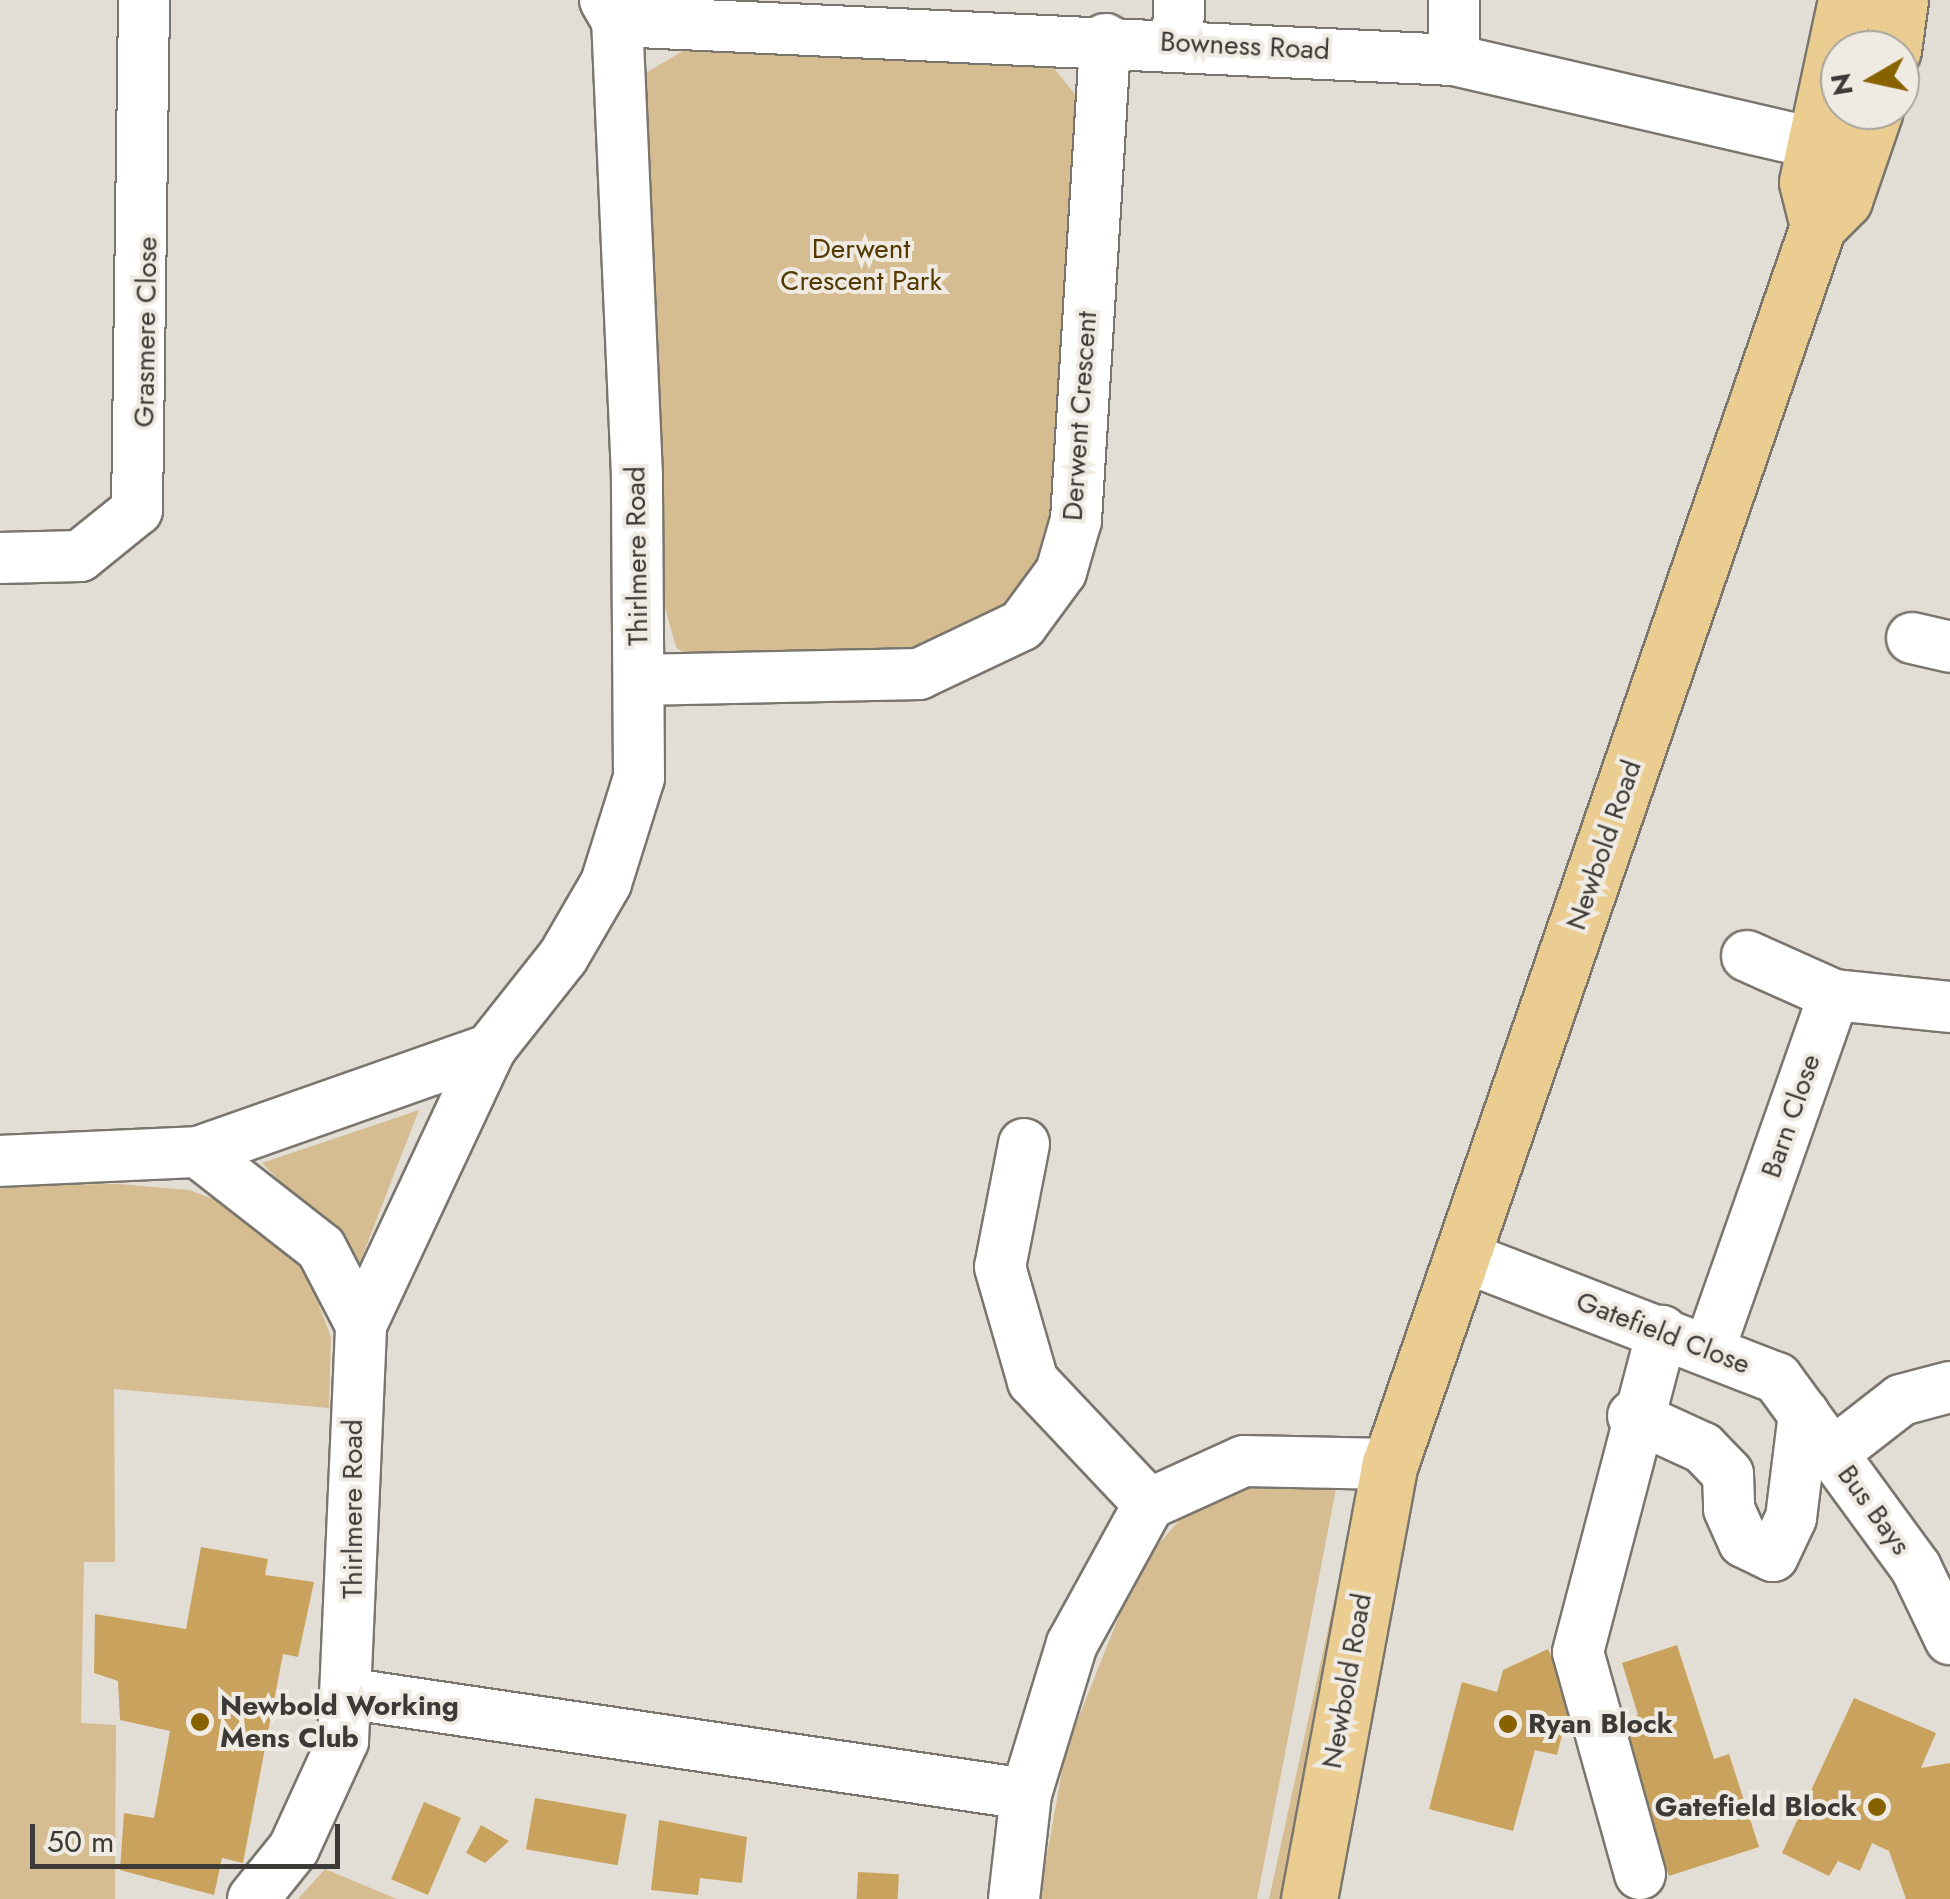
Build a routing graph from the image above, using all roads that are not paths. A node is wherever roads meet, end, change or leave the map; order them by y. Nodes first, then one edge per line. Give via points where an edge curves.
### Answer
1 (144, 0) edge
2 (1454, 0) edge
3 (1846, 0) edge
4 (1900, 0) edge
5 (616, 7) edge
6 (1179, 20) edge
7 (1896, 30) edge
8 (1104, 40) junction
9 (1454, 60) junction
10 (1852, 136) edge
11 (0, 558) edge
12 (639, 680) junction
13 (1748, 956) dead end
14 (1834, 995) junction
15 (1950, 1007) edge
16 (490, 1049) junction
17 (1024, 1144) dead end
18 (198, 1152) junction
19 (0, 1161) edge
20 (1462, 1256) junction
21 (361, 1325) junction
22 (1662, 1331) junction
23 (1710, 1347) junction
24 (1950, 1387) edge
25 (1633, 1416) junction
26 (1818, 1434) junction
27 (1390, 1464) junction
28 (1149, 1504) junction
29 (1933, 1576) edge
30 (1950, 1639) edge
31 (351, 1694) junction
32 (1026, 1794) junction
33 (1640, 1874) dead end
34 (253, 1899) edge
35 (1014, 1899) edge
36 (1309, 1899) edge

1 - 11 street, Grasmere Close via 137,510 80,556
2 - 9 street
3 - 10 main road, Newbold Road
4 - 7 main road
5 - 8 street, Bowness Road
5 - 12 street, Thirlmere Road
6 - 8 street, Bowness Road
6 - 9 street, Bowness Road
8 - 12 street, Derwent Crescent via 1076,520 1061,572 1022,625 919,674
9 - 10 street, Bowness Road
10 - 20 main road, Newbold Road via 1844,200 1818,226
12 - 16 street, Thirlmere Road via 639,778 606,882 564,957
13 - 14 street
14 - 15 street
14 - 23 street, Barn Close
16 - 18 street
16 - 21 street, Thirlmere Road
17 - 28 street via 1000,1267 1033,1381
18 - 19 street
18 - 21 street via 321,1248
20 - 22 street, Gatefield Close
20 - 27 main road, Newbold Road
21 - 31 street, Thirlmere Road via 352,1380
22 - 23 street, Gatefield Close
22 - 25 street
23 - 26 street, Gatefield Close via 1777,1378
24 - 26 street
25 - 26 street via 1703,1448 1728,1474 1728,1509 1744,1542 1773,1556
25 - 33 street via 1578,1652
26 - 29 street, Bus Bays
27 - 28 street via 1244,1462
27 - 36 main road, Newbold Road
28 - 32 street via 1072,1644
29 - 30 street, Bus Bays
31 - 32 street
31 - 34 street, Thirlmere Road via 343,1741 294,1848
32 - 35 street

